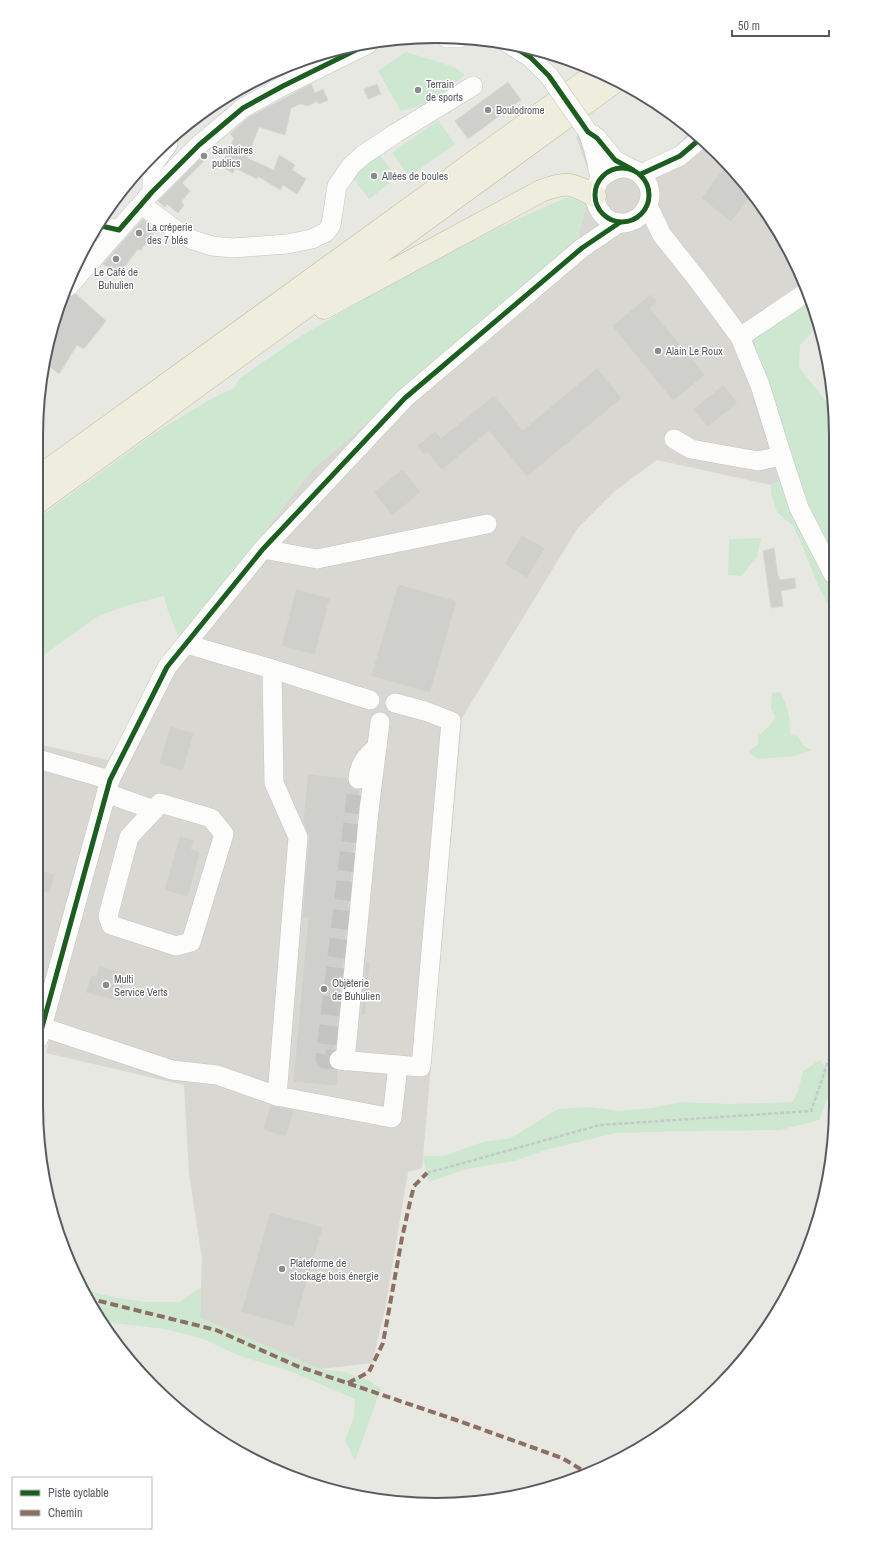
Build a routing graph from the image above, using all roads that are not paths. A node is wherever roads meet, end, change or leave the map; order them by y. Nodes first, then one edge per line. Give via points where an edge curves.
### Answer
1 (350, 53) edge
2 (524, 53) edge
3 (593, 76) edge
4 (611, 85) edge
5 (473, 86) dead end
6 (588, 132) junction
7 (696, 142) edge
8 (680, 156) junction
9 (157, 159) edge
10 (637, 172) junction
11 (598, 196) junction
12 (147, 198) junction
13 (649, 201) junction
14 (624, 223) junction
15 (104, 226) edge
16 (119, 230) junction
17 (662, 235) junction
18 (582, 248) junction
19 (77, 277) edge
20 (802, 295) edge
21 (740, 337) junction
22 (249, 348) junction
23 (674, 439) dead end
24 (782, 456) junction
25 (43, 474) edge
26 (43, 499) edge
27 (487, 524) dead end
28 (263, 549) junction
29 (829, 566) edge
30 (186, 644) junction
31 (272, 669) junction
32 (370, 700) junction
33 (395, 703) junction
34 (380, 722) junction
35 (377, 747) junction
36 (43, 761) edge
37 (358, 779) tunnel mouth
38 (108, 786) junction
39 (154, 810) junction
40 (43, 1025) edge
41 (43, 1033) edge
42 (398, 1065) junction
43 (278, 1096) junction

1 - 12 street via 243,108 199,145
2 - 6 street, bridge via 549,76
3 - 25 highway
4 - 22 highway
5 - 12 street via 396,133 351,166 337,186 331,225 326,232 312,239 287,244 233,248 212,246 180,233
6 - 10 street via 597,138 614,160
6 - 11 street via 597,160
7 - 8 street
8 - 10 street
8 - 13 street
9 - 12 street via 152,166
10 - 11 street via 624,168 606,173
10 - 13 street via 648,184
11 - 14 street via 612,221
11 - 18 street
11 - 22 highway via 569,184 558,184 541,191
12 - 16 street
13 - 14 street via 643,214
13 - 17 street
14 - 17 street
14 - 18 street
15 - 16 street
16 - 19 street
17 - 21 street
18 - 28 street via 405,398
20 - 21 street
21 - 24 street via 760,385
22 - 26 highway
23 - 24 street via 691,449 758,460
24 - 29 street via 799,508
27 - 28 street via 317,559
28 - 30 street
30 - 31 street
30 - 38 street via 167,667
31 - 32 street
31 - 43 street via 274,782 298,837
32 - 33 street via 377,694 386,694
32 - 34 street via 368,712 372,718
33 - 34 street via 393,717
33 - 42 street via 451,721 421,1067
34 - 35 street
35 - 37 street via 366,756
35 - 42 street via 342,1061
36 - 38 street
38 - 39 street
38 - 40 street
39 - 39 street via 160,803 211,818 224,834 190,942 176,946 111,925 108,916 129,837
41 - 43 street via 172,1070 217,1075
42 - 43 street via 392,1118

